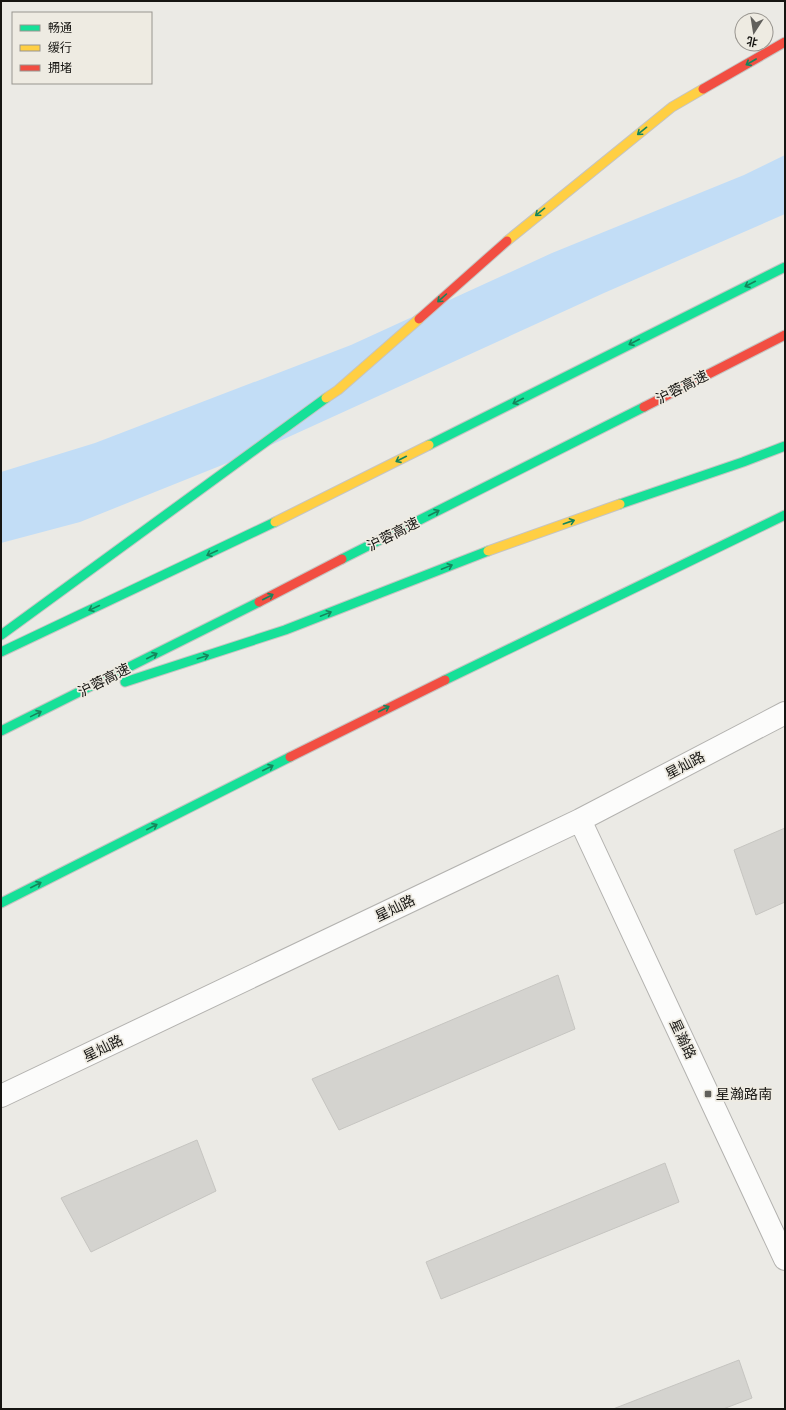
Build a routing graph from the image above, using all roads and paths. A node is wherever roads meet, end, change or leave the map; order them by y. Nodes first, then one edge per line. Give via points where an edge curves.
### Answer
1 (785, 42) edge
2 (785, 267) edge
3 (785, 335) edge
4 (785, 446) edge
5 (785, 515) edge
6 (1, 635) edge
7 (1, 652) edge
8 (59, 703) junction
9 (785, 712) edge
10 (1, 731) edge
11 (580, 820) junction
12 (1, 903) edge
13 (1, 1096) edge
14 (785, 1259) edge

1 -> 6 highway via 672,107 523,227 338,390
2 -> 7 highway via 247,536
8 -> 3 highway, 沪蓉高速
8 -> 4 highway via 285,630 489,550
12 -> 5 highway via 422,690
10 -> 8 highway, 沪蓉高速
9 - 11 street, 星灿路
11 - 13 street, 星灿路
11 - 14 street, 星瀚路

